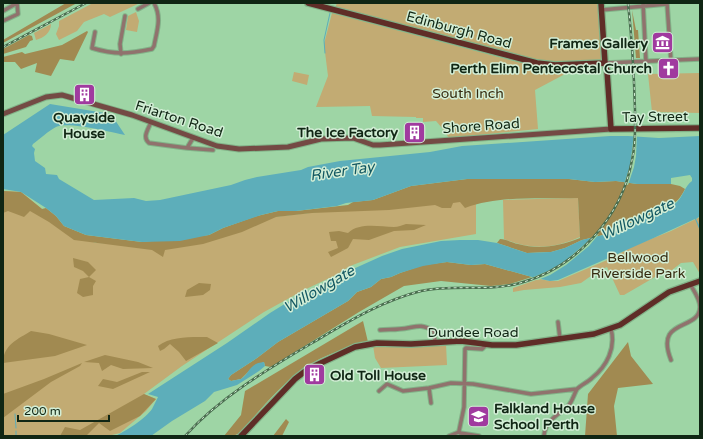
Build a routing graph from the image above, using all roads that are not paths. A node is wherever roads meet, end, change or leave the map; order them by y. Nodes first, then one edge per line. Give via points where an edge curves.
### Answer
1 (17, 3) edge
2 (149, 3) edge
3 (154, 3) edge
4 (308, 3) edge
5 (601, 3) edge
6 (667, 4) edge
7 (643, 5) edge
8 (332, 6) edge
9 (138, 9) dead end
10 (601, 10) junction
11 (3, 11) edge
12 (125, 16) dead end
13 (3, 22) edge
14 (95, 32) dead end
15 (121, 54) junction
16 (700, 59) edge
17 (671, 61) junction
18 (646, 62) junction
19 (605, 64) junction
20 (3, 114) edge
21 (151, 122) junction
22 (700, 128) edge
23 (610, 129) junction
24 (193, 138) junction
25 (353, 138) joint
26 (187, 148) junction
27 (213, 150) dead end
28 (700, 280) edge
29 (690, 284) junction
30 (558, 322) dead end
31 (611, 329) junction
32 (380, 330) dead end
33 (560, 339) junction
34 (435, 342) junction
35 (486, 345) junction
36 (671, 360) dead end
37 (464, 384) junction
38 (429, 388) junction
39 (577, 389) junction
40 (379, 391) dead end
41 (431, 403) dead end
42 (459, 432) junction
43 (544, 435) dead end
44 (241, 436) edge
45 (449, 436) edge
46 (479, 436) edge

1 - 11 street
1 - 13 street via 18,14
2 - 9 street
3 - 15 street via 159,17 154,46 152,49
4 - 8 main road, Edinburgh Road
5 - 10 main road
6 - 7 street
6 - 17 street
7 - 10 street
7 - 18 street
8 - 19 main road, Edinburgh Road via 537,63
10 - 19 main road
12 - 15 street via 120,44
14 - 15 street via 92,48
16 - 17 street
17 - 18 street
18 - 19 street
19 - 23 main road
20 - 21 street, Friarton Road via 46,97 62,95
21 - 24 street, Friarton Road
21 - 26 street via 145,137 150,143
22 - 23 main road, Tay Street
23 - 25 street, Shore Road via 380,146
24 - 25 street, Friarton Road via 217,146 239,149 288,147 321,139
24 - 26 street
26 - 27 street
28 - 29 main road, Dundee Road
29 - 31 main road, Dundee Road via 669,292
29 - 36 street via 698,298 699,310 687,324 674,328 670,333 667,351
30 - 33 street
31 - 33 main road, Dundee Road
31 - 39 street via 612,345 608,359 594,377
32 - 34 street via 425,326 434,331
33 - 35 main road, Dundee Road via 516,345
34 - 35 main road, Dundee Road via 461,341
34 - 44 main road, Dundee Road via 377,343 342,352 308,369 295,379
35 - 37 street via 482,349 465,348
37 - 38 street via 451,383
37 - 39 street via 486,385 531,394
37 - 42 street via 464,407
38 - 40 street via 403,391 387,384
38 - 41 street
39 - 43 street via 569,404 550,420
42 - 45 street
42 - 46 street

